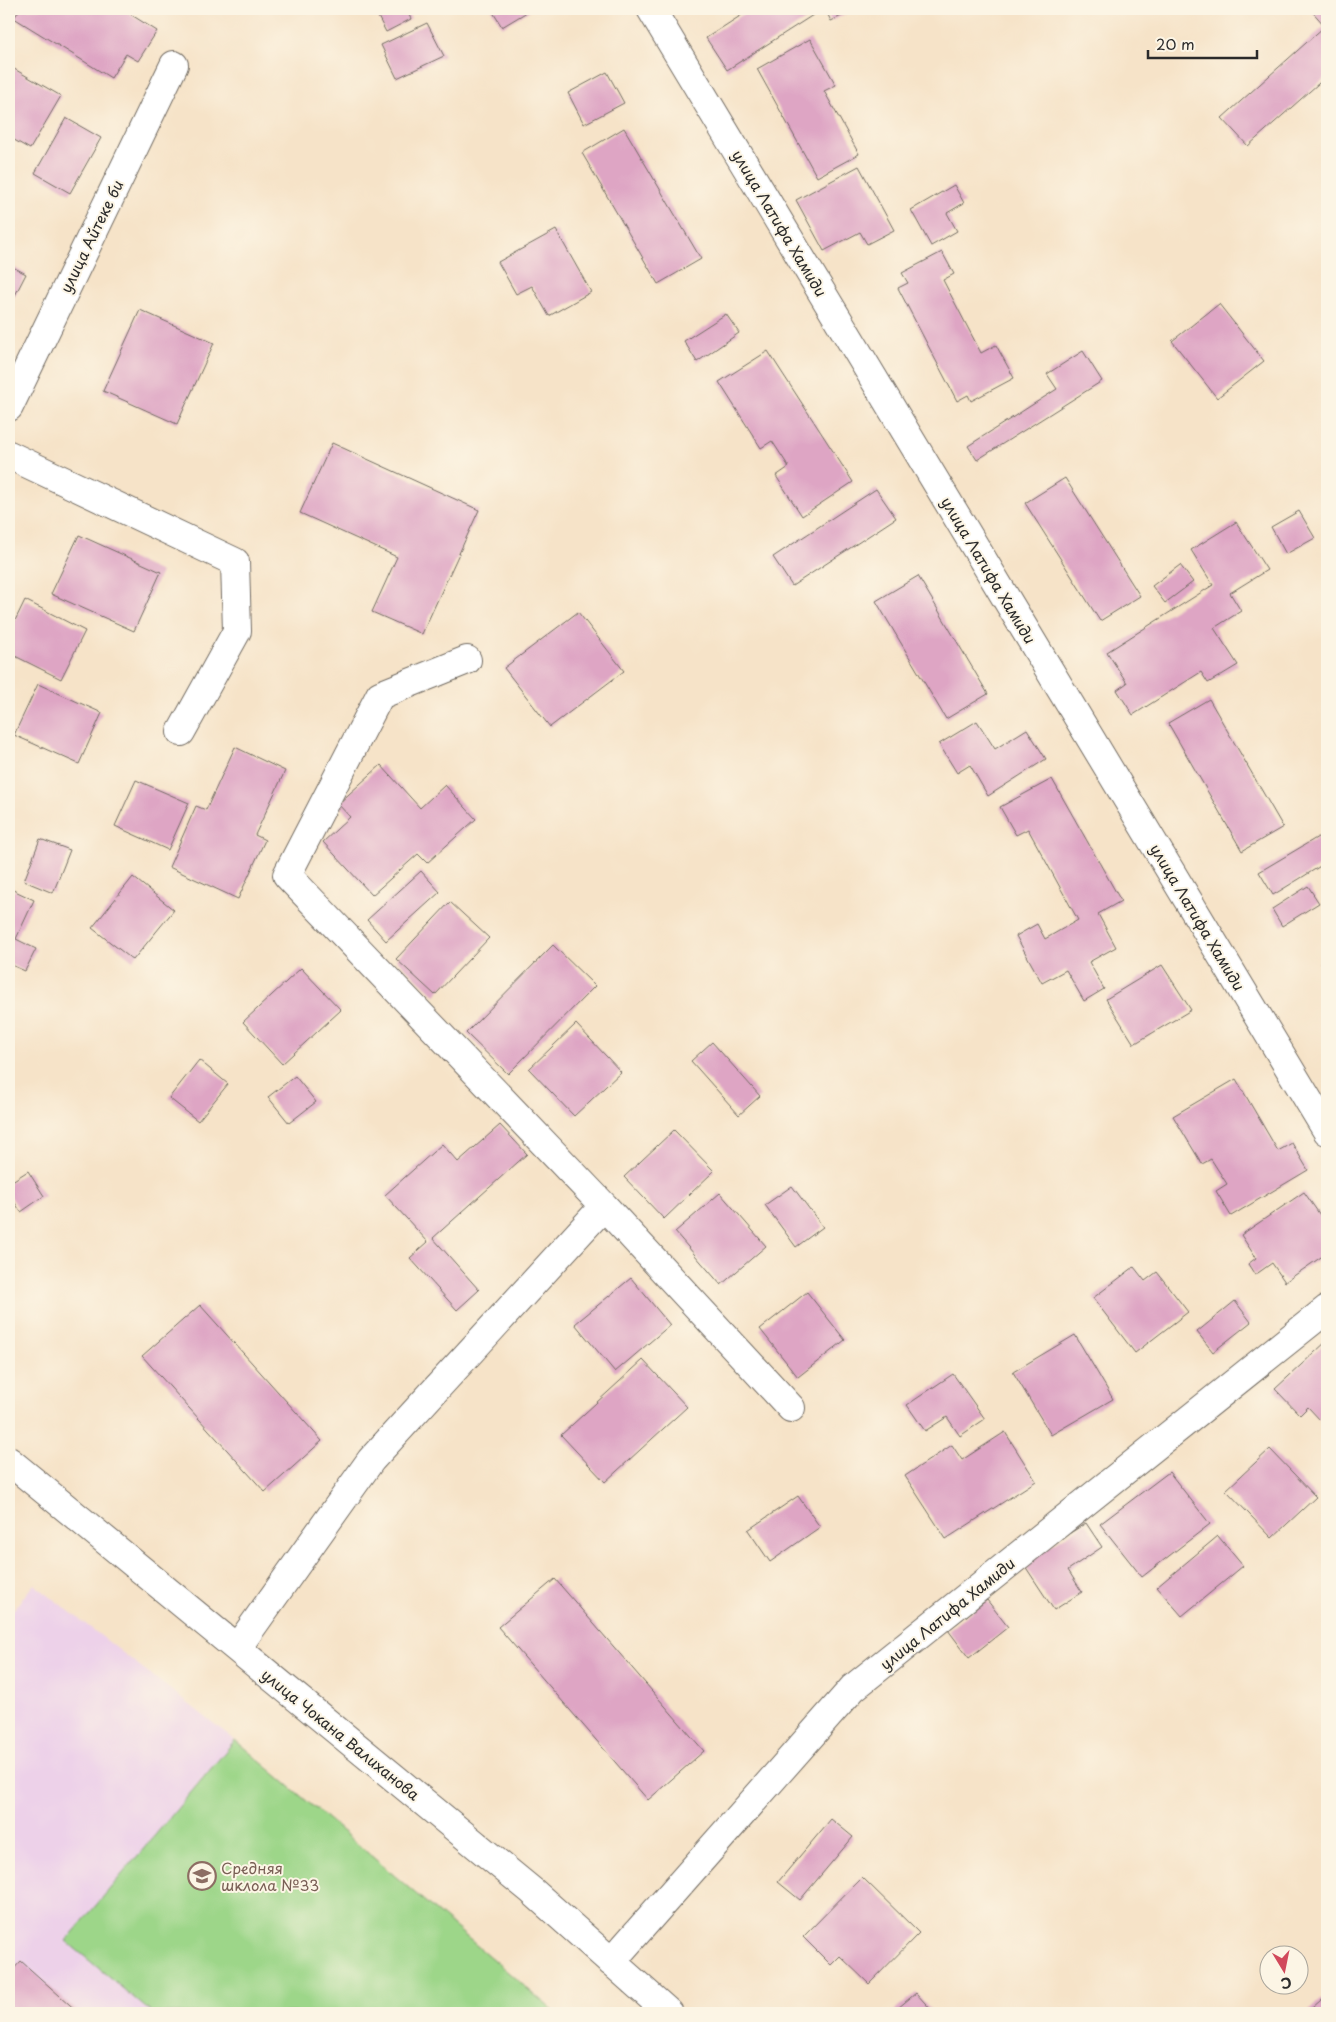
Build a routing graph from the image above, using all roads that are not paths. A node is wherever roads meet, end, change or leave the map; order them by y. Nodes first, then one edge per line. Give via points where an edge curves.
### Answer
1 (651, 9) edge
2 (174, 65) dead end
3 (9, 407) edge
4 (9, 454) edge
5 (467, 660) dead end
6 (181, 732) dead end
7 (1327, 1131) edge
8 (604, 1206) junction
9 (1327, 1309) edge
10 (791, 1408) dead end
11 (9, 1461) edge
12 (237, 1648) junction
13 (611, 1962) junction
14 (668, 2013) edge

1 - 7 street, улица Латифа Хамиди
2 - 3 street, улица Айтеке би
4 - 6 street via 235,562 238,631
5 - 8 street via 380,695 287,875
8 - 10 street
8 - 12 street via 370,1460
9 - 13 street, улица Латифа Хамиди via 853,1688
11 - 12 street, улица Чокана Валиханова
12 - 13 street, улица Чокана Валиханова via 532,1891
13 - 14 street, улица Чокана Валиханова

